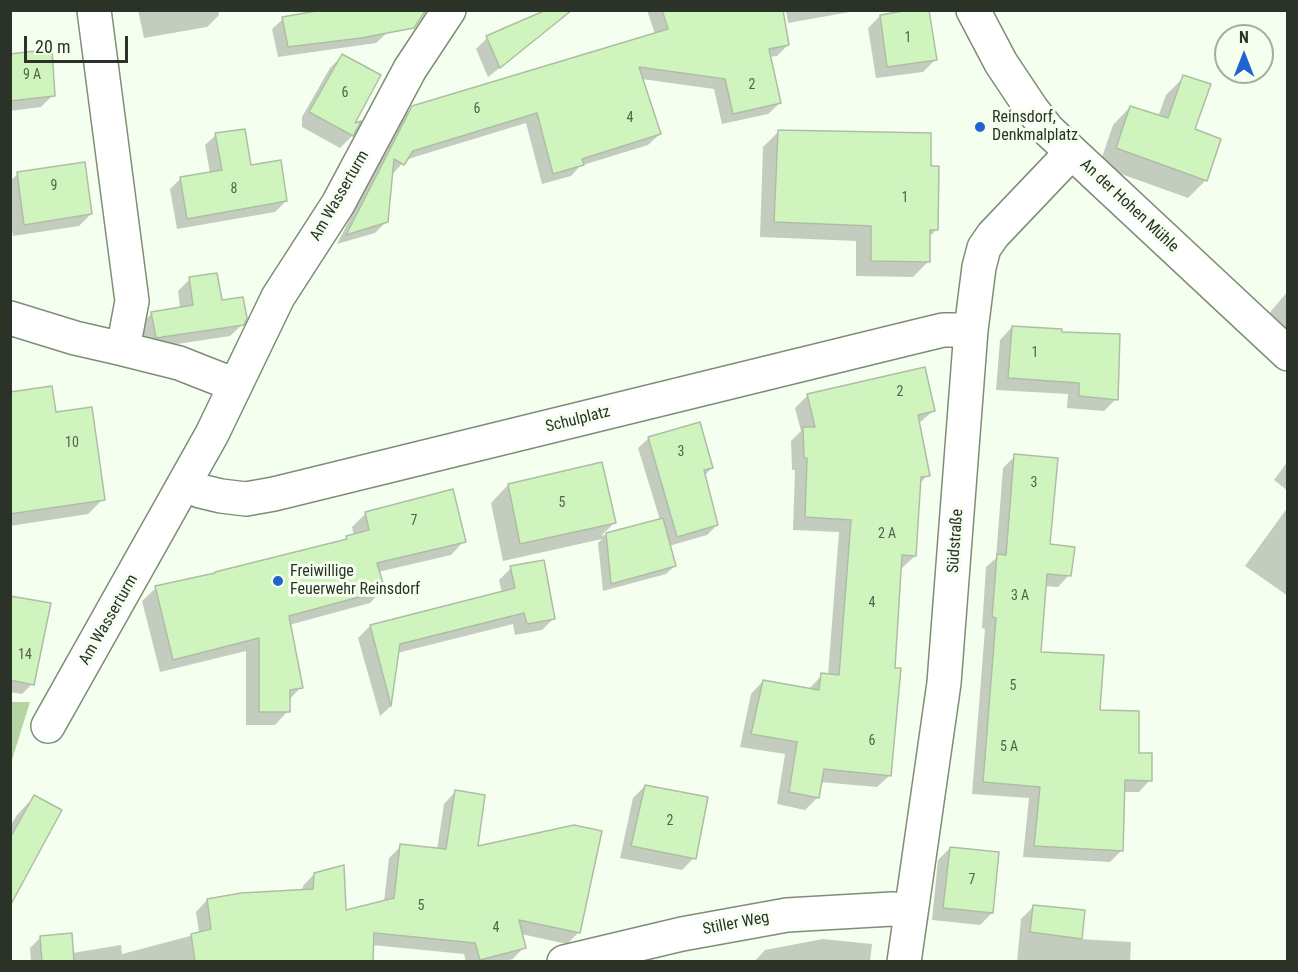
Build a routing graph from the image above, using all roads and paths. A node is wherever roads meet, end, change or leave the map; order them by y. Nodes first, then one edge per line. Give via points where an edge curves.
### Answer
1 (94, 10) edge
2 (449, 10) edge
3 (973, 10) edge
4 (1071, 153) junction
5 (10, 318) edge
6 (971, 330) junction
7 (123, 349) junction
8 (1287, 354) edge
9 (236, 385) junction
10 (185, 483) junction
11 (48, 726) dead end
12 (911, 911) junction
13 (564, 962) edge
14 (904, 962) edge

1 - 7 street via 132,301
2 - 9 street, Am Wasserturm via 410,69 338,204 278,297
3 - 4 street, An der Hohen Mühle via 1031,108
4 - 6 street, Südstraße via 984,248
4 - 8 street, An der Hohen Mühle
5 - 7 street
6 - 10 street, Schulplatz via 943,330 274,494 246,499 220,496
6 - 12 street, Südstraße via 945,683
7 - 9 street via 179,363
9 - 10 street, Am Wasserturm
10 - 11 street, Am Wasserturm
12 - 13 street, Stiller Weg via 787,915 682,934
12 - 14 street, Südstraße

